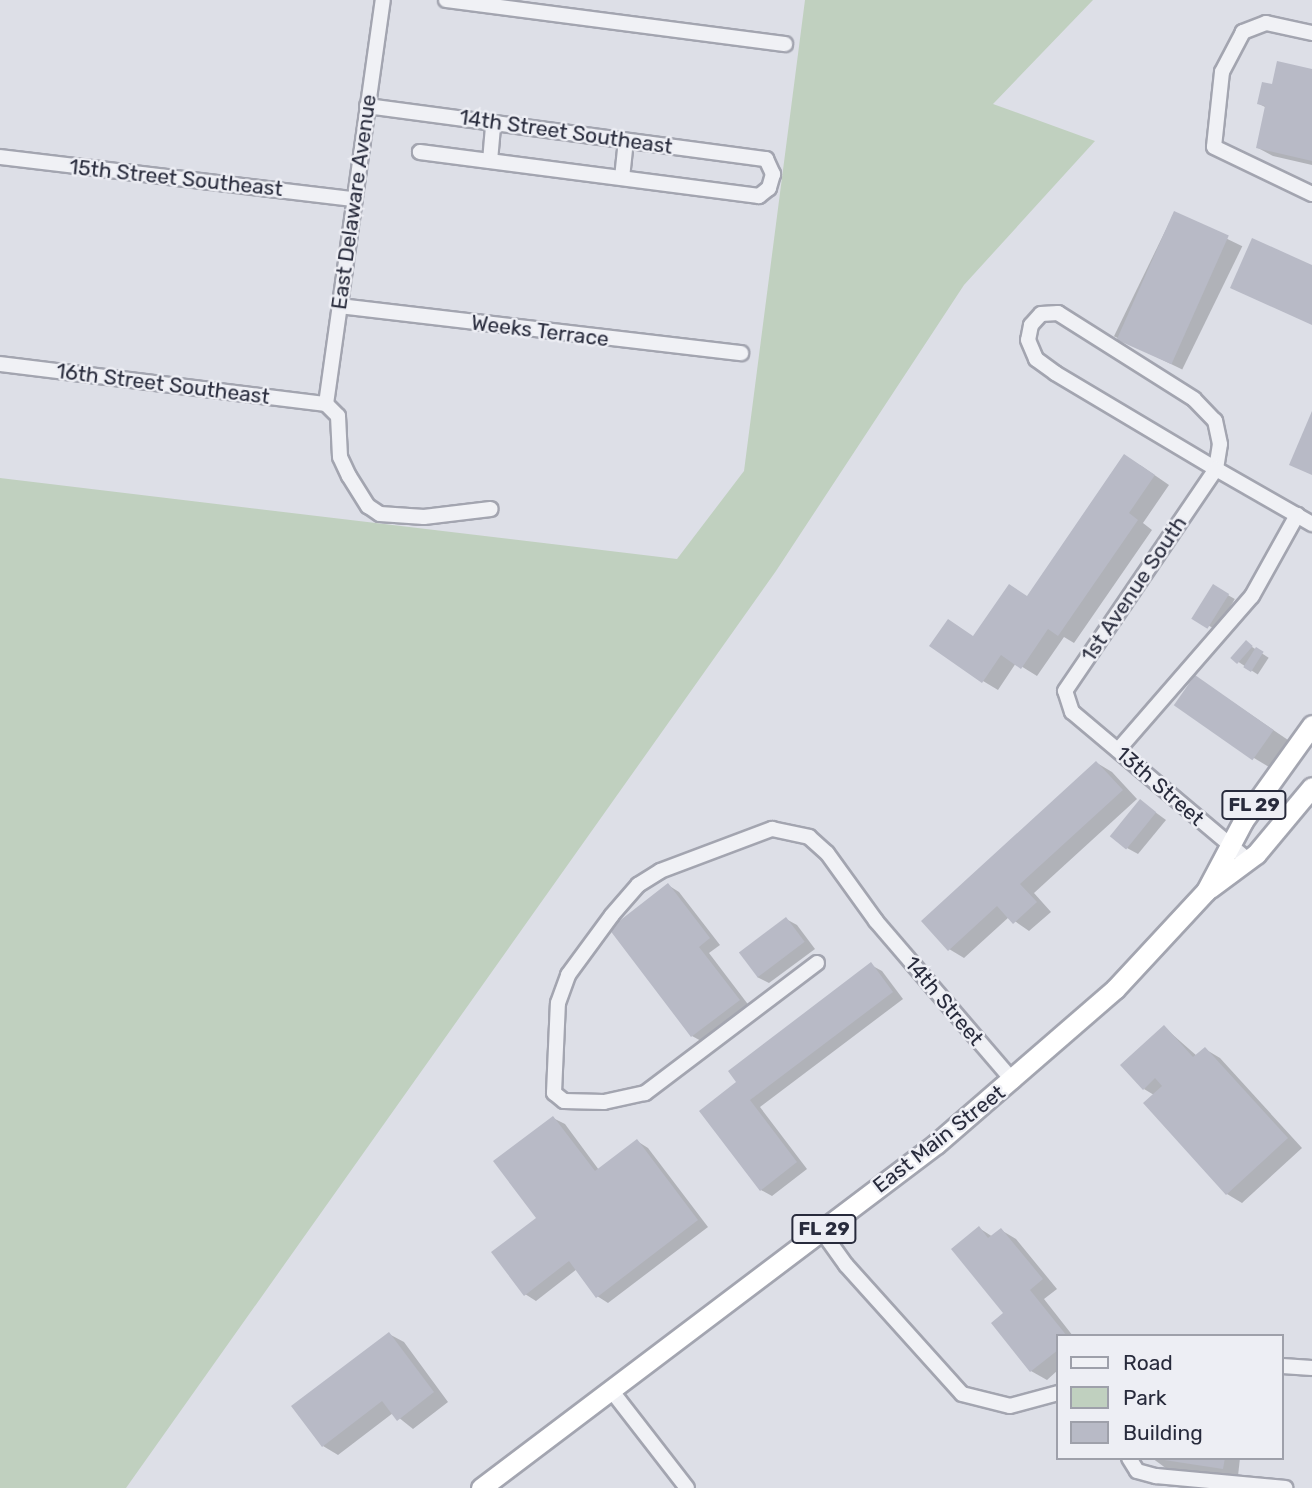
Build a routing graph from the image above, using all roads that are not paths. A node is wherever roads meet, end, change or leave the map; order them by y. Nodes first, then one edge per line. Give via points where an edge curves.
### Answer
1 (383, 0) edge
2 (446, 0) edge
3 (1312, 33) edge
4 (785, 44) dead end
5 (366, 106) junction
6 (493, 123) junction
7 (626, 141) junction
8 (421, 152) dead end
9 (0, 157) edge
10 (490, 161) junction
11 (622, 178) junction
12 (1312, 194) edge
13 (353, 199) junction
14 (340, 306) junction
15 (741, 354) dead end
16 (0, 364) edge
17 (326, 404) junction
18 (1216, 468) junction
19 (491, 509) dead end
20 (1297, 515) junction
21 (1312, 524) edge
22 (1073, 712) joint
23 (1312, 724) edge
24 (1118, 750) junction
25 (1309, 797) edge
26 (1229, 844) junction
27 (1248, 860) junction
28 (1206, 891) junction
29 (817, 963) dead end
30 (1013, 1081) junction
31 (821, 1230) junction
32 (1284, 1366) edge
33 (1312, 1368) edge
34 (611, 1390) junction
35 (1056, 1394) edge
36 (1130, 1460) edge
37 (481, 1488) edge
38 (687, 1488) edge
39 (1285, 1488) edge

1 - 5 street, East Delaware Avenue
2 - 4 street
3 - 12 street via 1274,23 1243,32 1222,72 1214,147
5 - 6 street, 14th Street Southeast
5 - 13 street, East Delaware Avenue
6 - 7 street, 14th Street Southeast
6 - 10 street
7 - 11 street
7 - 11 street, 14th Street Southeast via 766,159 772,174 769,188 759,196
8 - 10 street
9 - 13 street, 15th Street Southeast
10 - 11 street
13 - 14 street, East Delaware Avenue
14 - 15 street, Weeks Terrace
14 - 17 street, East Delaware Avenue
16 - 17 street, 16th Street Southeast
17 - 19 street via 338,416 340,457 349,477 368,506 380,514 424,517
18 - 18 street via 1036,359 1028,340 1031,325 1041,314 1058,313 1194,398 1215,421 1220,444
18 - 20 street
18 - 22 street, 1st Avenue South via 1065,691
20 - 21 street
20 - 24 street via 1252,596
22 - 24 street, 13th Street
23 - 26 highway, East Main Street / FL 29
24 - 26 street, 13th Street
25 - 27 highway, East Main Street / FL 29
26 - 27 street, 13th Street
26 - 28 highway, East Main Street / FL 29
27 - 28 highway, East Main Street / FL 29
28 - 30 highway, East Main Street / FL 29 via 1115,989
29 - 30 street, 14th Street via 645,1093 604,1102 564,1101 554,1093 554,1032 568,975 638,885 660,871 772,829 809,837 827,853 876,921
30 - 31 highway, East Main Street / FL 29
31 - 34 highway, East Main Street / FL 29
31 - 35 street via 846,1265 962,1394 1010,1406
32 - 33 street
34 - 37 highway, East Main Street / FL 29
34 - 38 street
36 - 39 street via 1137,1471 1156,1476

